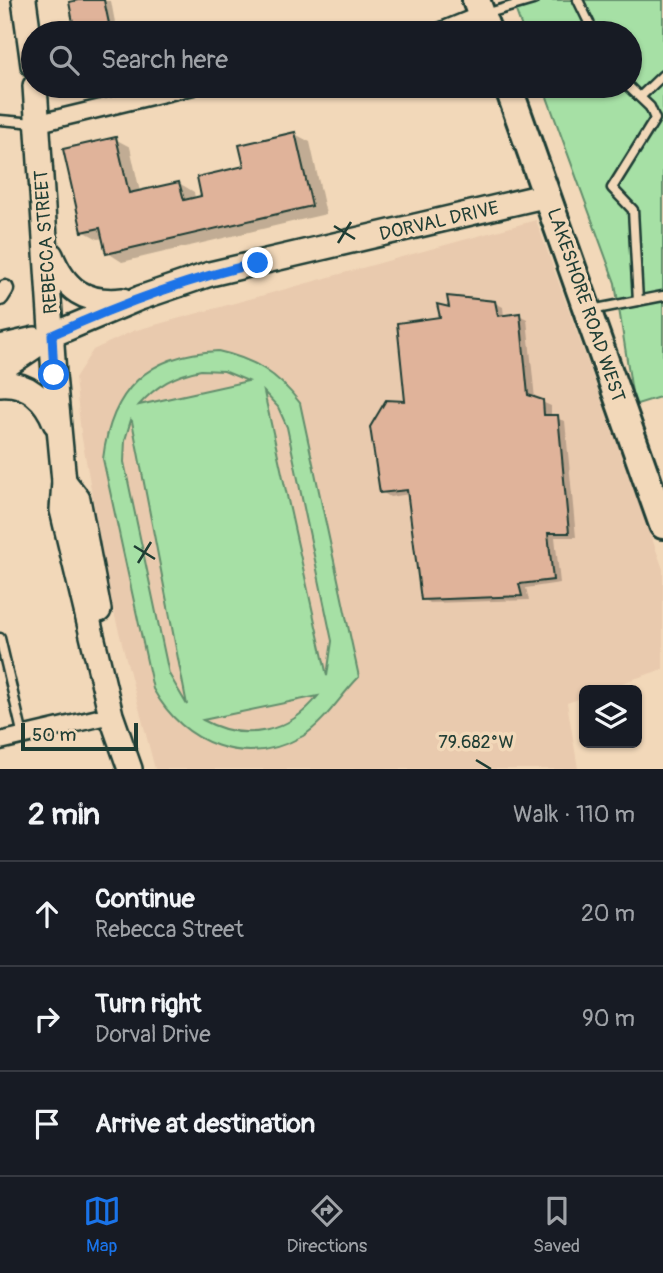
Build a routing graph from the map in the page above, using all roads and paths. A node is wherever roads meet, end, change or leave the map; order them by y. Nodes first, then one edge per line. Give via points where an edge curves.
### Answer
1 (24, 0) edge
2 (533, 0) edge
3 (578, 0) edge
4 (482, 16) edge
5 (27, 21) edge
6 (588, 21) edge
7 (663, 75) edge
8 (642, 95) edge
9 (36, 98) edge
10 (143, 98) edge
11 (512, 98) edge
12 (641, 98) edge
13 (0, 120) edge
14 (39, 123) junction
15 (548, 195) junction
16 (45, 240) junction
17 (663, 296) edge
18 (140, 298) junction
19 (638, 301) junction
20 (588, 311) junction
21 (52, 335) junction
22 (0, 348) edge
23 (0, 370) edge
24 (0, 384) edge
25 (61, 438) junction
26 (64, 481) junction
27 (663, 525) edge
28 (0, 638) edge
29 (111, 715) junction
30 (23, 736) junction
31 (0, 741) edge
32 (130, 769) edge
33 (136, 769) edge

1 - 5 main road
2 - 4 lane
3 - 6 lane
7 - 8 lane
9 - 14 main road, REBECCA STREET
10 - 14 street
11 - 15 main road, LAKESHORE ROAD WEST
12 - 19 lane via 655,119 612,188 633,210
13 - 14 lane
14 - 16 main road, REBECCA STREET
15 - 18 main road, DORVAL DRIVE via 210,274
15 - 20 main road, LAKESHORE ROAD WEST
16 - 18 main road via 64,282 76,294 106,301
16 - 21 main road, REBECCA STREET
17 - 19 lane
18 - 21 main road, DORVAL DRIVE
19 - 20 lane
20 - 27 main road, LAKESHORE ROAD WEST
21 - 22 main road, DORVAL DRIVE
21 - 23 main road, DORVAL DRIVE
21 - 25 main road, REBECCA STREET
24 - 25 main road via 16,383 36,395
25 - 26 main road, REBECCA STREET
26 - 29 main road, REBECCA STREET via 62,510 68,544
26 - 33 main road, REBECCA STREET via 78,499
28 - 30 lane
29 - 30 street
29 - 32 main road, REBECCA STREET
30 - 31 street

